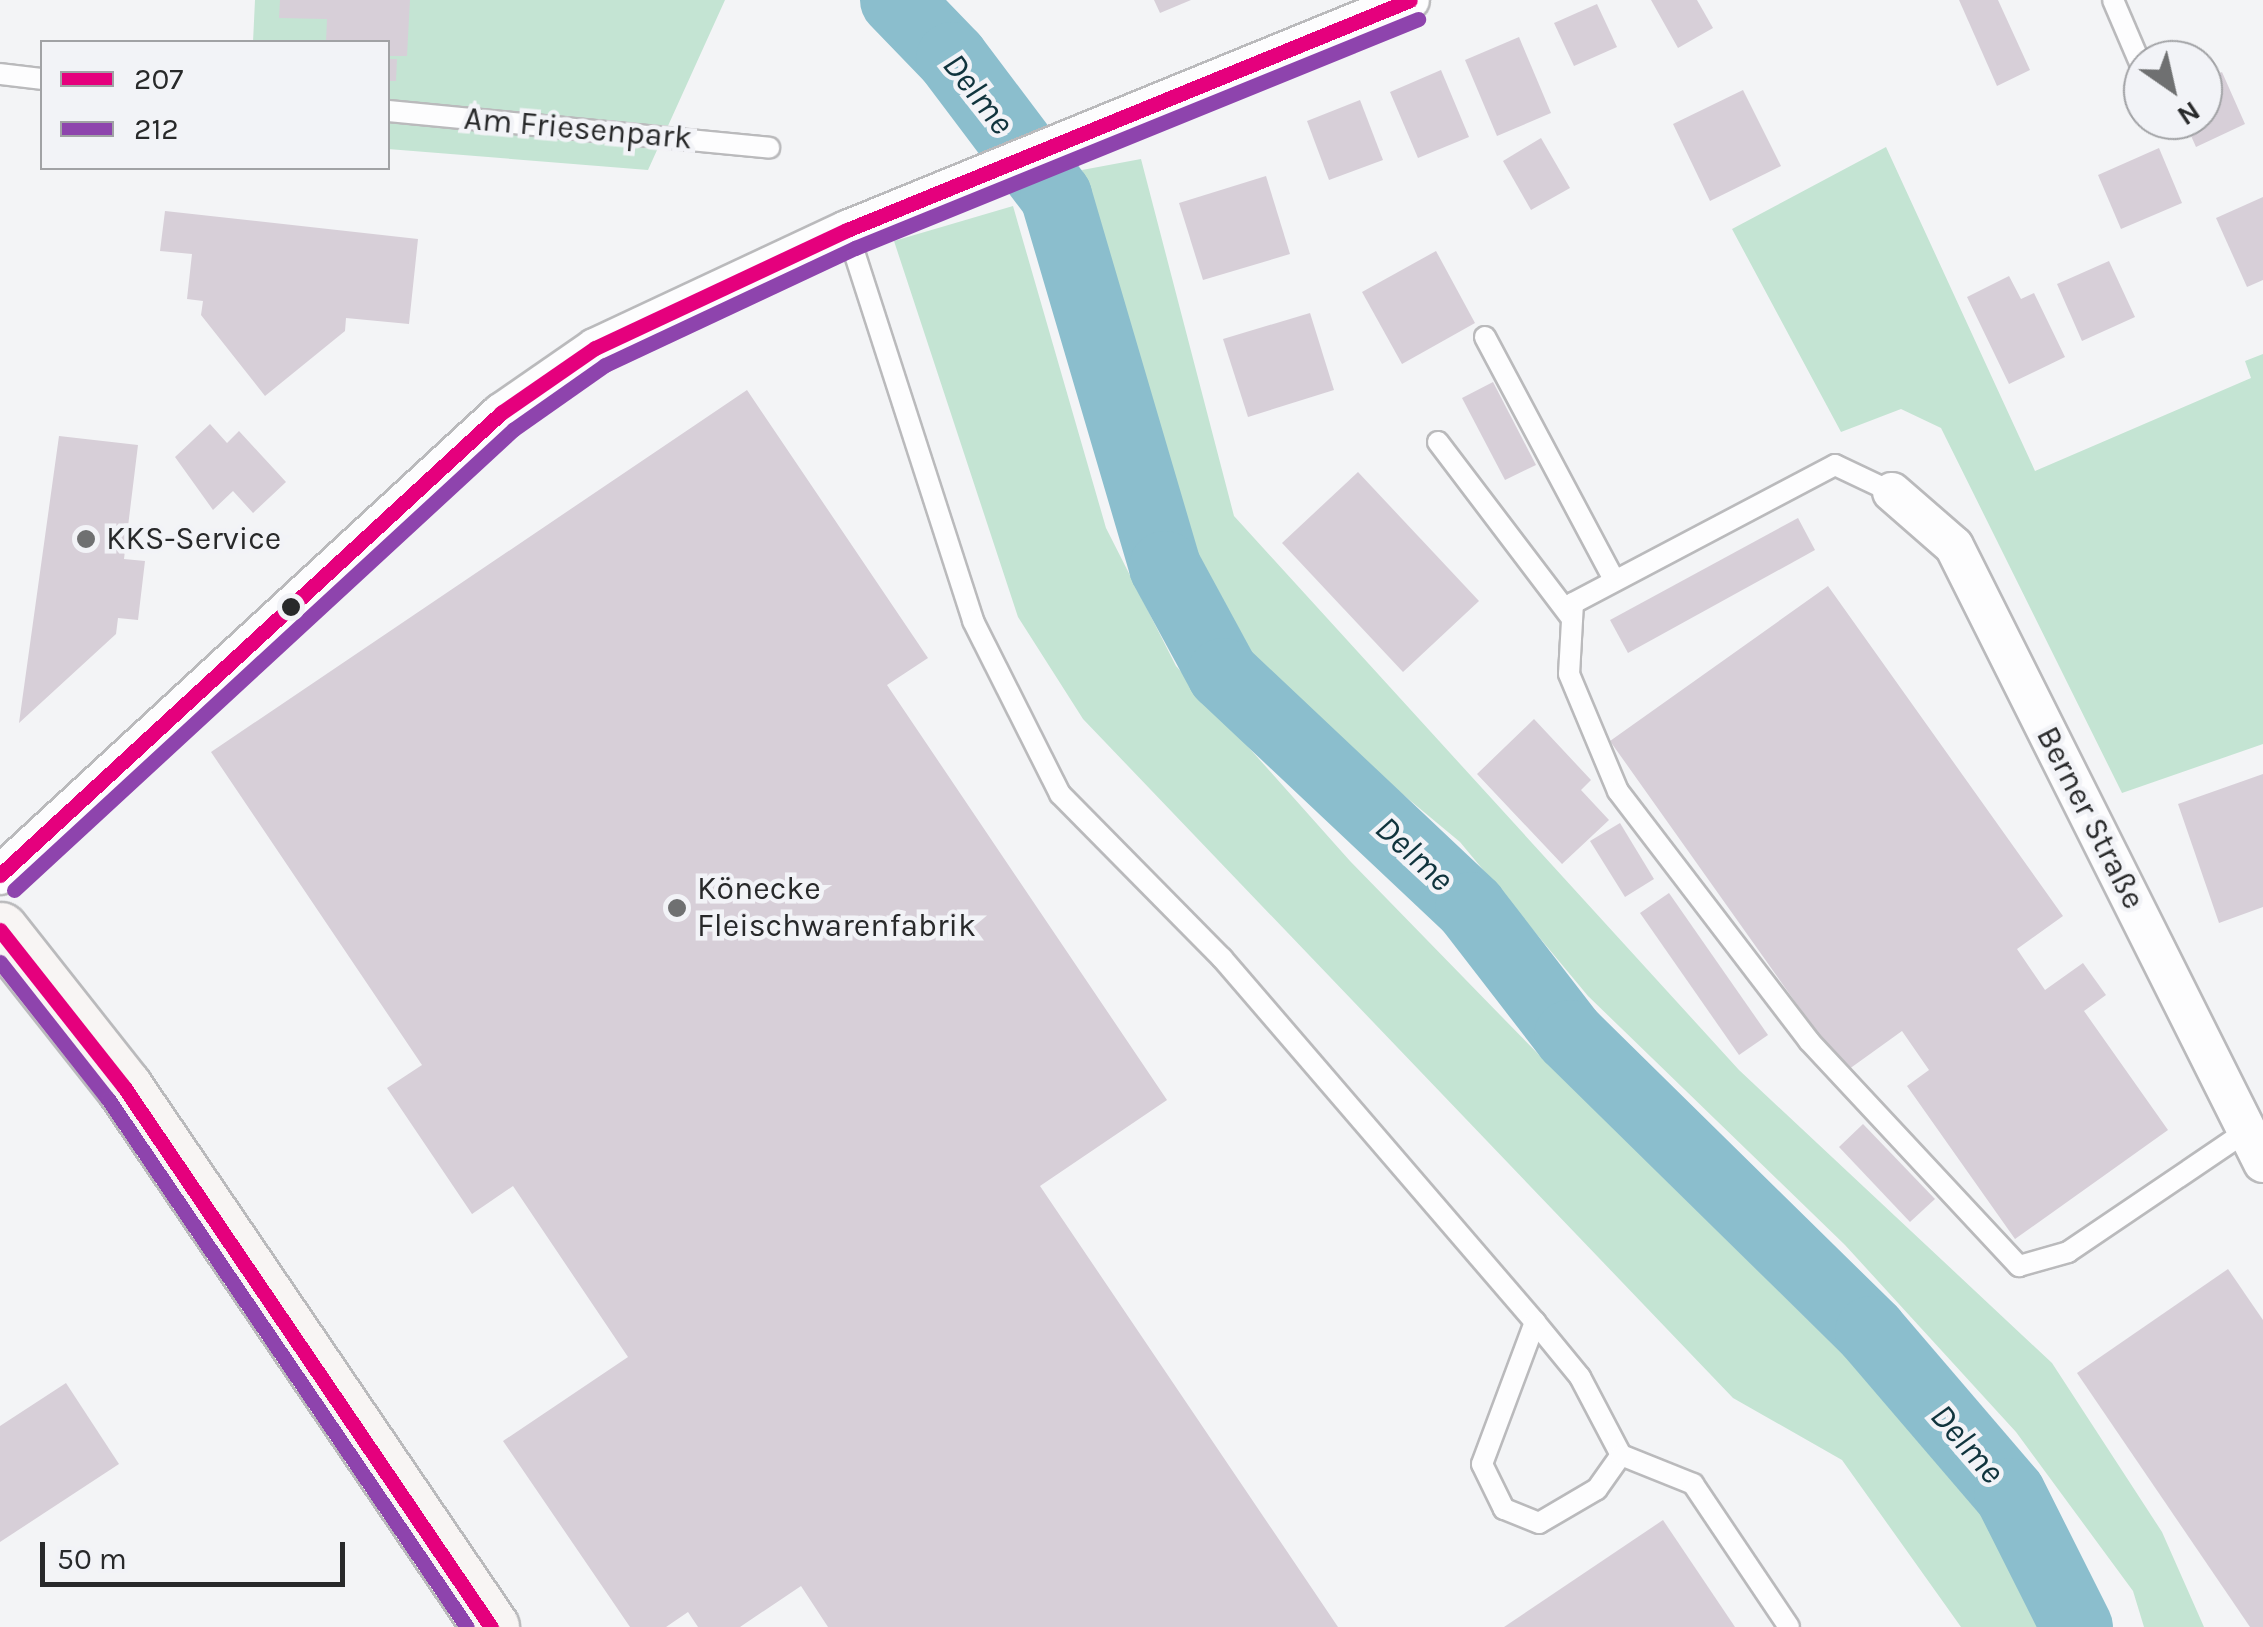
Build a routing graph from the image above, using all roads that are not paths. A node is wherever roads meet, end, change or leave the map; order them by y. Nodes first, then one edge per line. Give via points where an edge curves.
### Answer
1 (1410, 0) edge
2 (2113, 0) edge
3 (2130, 40) edge
4 (0, 74) edge
5 (40, 78) edge
6 (390, 111) edge
7 (769, 148) dead end
8 (847, 230) junction
9 (1485, 337) dead end
10 (1438, 442) dead end
11 (1892, 492) joint
12 (1614, 580) junction
13 (1570, 616) junction
14 (0, 874) edge
15 (0, 930) edge
16 (2255, 1147) edge
17 (1535, 1322) junction
18 (1621, 1455) junction
19 (491, 1627) edge
20 (1789, 1627) edge

1 - 8 street
2 - 3 lane
4 - 5 lane
6 - 7 lane, Am Friesenpark
8 - 14 street via 595,348 501,413
8 - 17 lane via 973,621 1060,794 1222,958
9 - 12 lane
10 - 13 lane
11 - 12 lane via 1836,465
11 - 16 street, Berner Straße via 1954,546
12 - 13 lane via 1573,603
13 - 16 lane via 1569,674 1618,790 1808,1041 2019,1266 2068,1252
15 - 19 street via 124,1086
17 - 18 lane via 1580,1377
17 - 18 lane via 1482,1464 1504,1509 1539,1523 1597,1489
18 - 20 lane via 1693,1484

